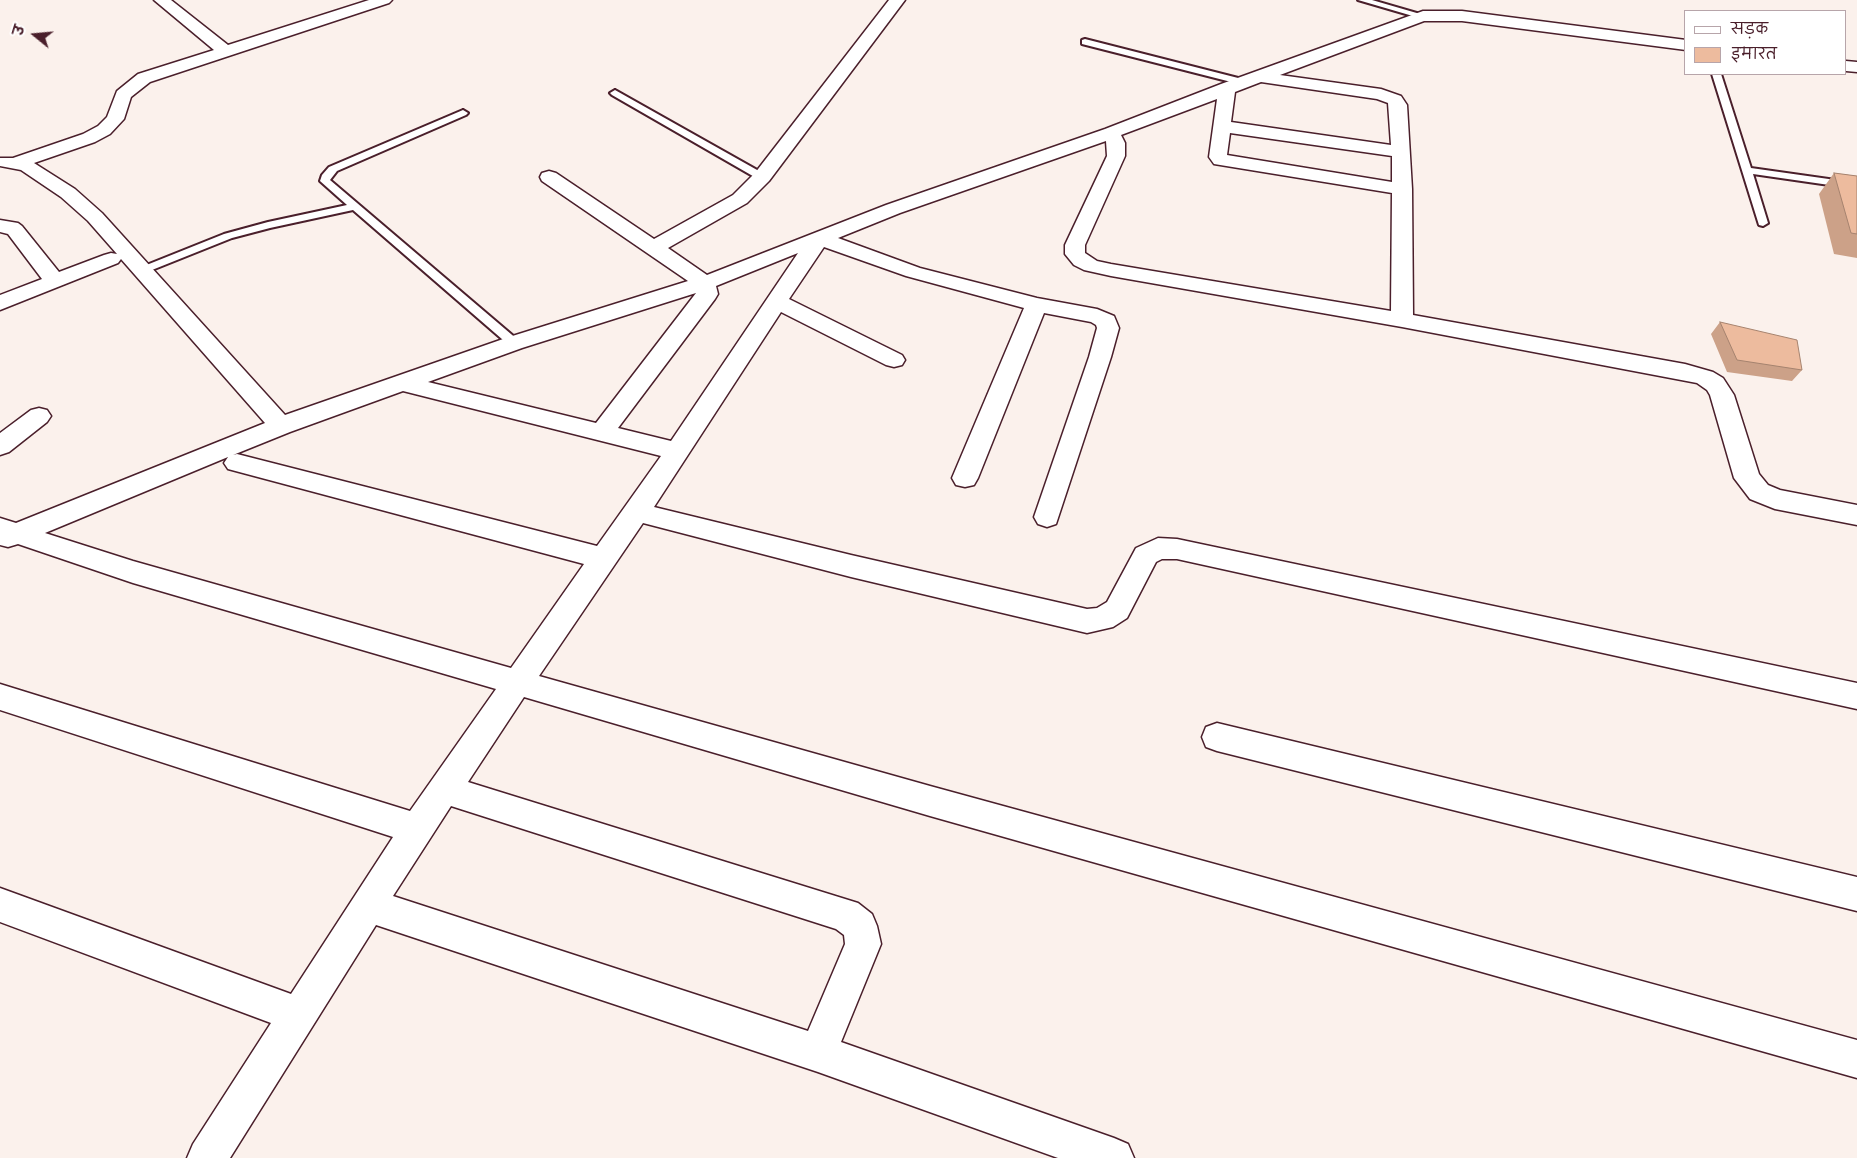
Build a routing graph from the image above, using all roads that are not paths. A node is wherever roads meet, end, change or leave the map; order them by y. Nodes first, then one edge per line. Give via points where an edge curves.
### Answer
1 (162, 0) edge
2 (337, 0) edge
3 (384, 0) edge
4 (897, 0) edge
5 (1362, 0) edge
6 (353, 10) junction
7 (1423, 16) junction
8 (1085, 42) dead end
9 (1684, 45) edge
10 (226, 52) junction
11 (1716, 75) edge
12 (1242, 82) junction
13 (615, 93) dead end
14 (463, 113) dead end
15 (1222, 126) junction
16 (1111, 132) junction
17 (1401, 152) junction
18 (14, 164) edge
19 (1746, 170) junction
20 (549, 177) dead end
21 (762, 177) junction
22 (1857, 186) edge
23 (1402, 189) junction
24 (354, 207) junction
25 (1763, 223) dead end
26 (0, 226) edge
27 (819, 238) junction
28 (654, 248) junction
29 (111, 259) dead end
30 (143, 270) junction
31 (55, 281) junction
32 (705, 283) junction
33 (778, 302) junction
34 (0, 303) edge
35 (1036, 305) junction
36 (1402, 320) junction
37 (514, 343) junction
38 (894, 360) dead end
39 (401, 383) junction
40 (39, 416) dead end
41 (281, 426) junction
42 (603, 432) junction
43 (0, 446) edge
44 (678, 452) junction
45 (237, 463) dead end
46 (965, 478) dead end
47 (638, 512) junction
48 (1857, 515) edge
49 (1047, 517) dead end
50 (5, 534) edge
51 (603, 558) junction
52 (518, 682) junction
53 (1857, 696) edge
54 (0, 697) edge
55 (1217, 737) dead end
56 (444, 789) junction
57 (417, 828) junction
58 (1857, 894) edge
59 (0, 905) edge
60 (368, 905) junction
61 (298, 1015) junction
62 (818, 1053) junction
63 (1857, 1059) edge
64 (207, 1158) edge
65 (1114, 1158) edge

1 - 10 street
2 - 6 street
3 - 6 street
4 - 21 street
5 - 7 lane
6 - 10 street
7 - 9 street via 1462,16
7 - 12 street
8 - 12 lane
10 - 18 street via 144,78 123,95 115,119 104,130
11 - 19 lane
12 - 15 street
12 - 16 street
12 - 17 street via 1390,96 1398,105
13 - 21 lane
14 - 24 lane via 342,165 327,175 326,181
15 - 17 street
15 - 23 street via 1218,157 1225,162
16 - 27 street
16 - 36 street via 1116,143 1116,156 1075,245 1075,254 1081,261 1111,270
17 - 23 street
18 - 30 street via 68,194 95,217
19 - 22 lane
19 - 25 lane
20 - 28 street
21 - 28 street via 740,199
23 - 36 street
24 - 30 lane via 228,236
24 - 37 lane
26 - 31 street via 15,230
27 - 32 street
27 - 33 street
27 - 35 street via 913,272
28 - 32 street
29 - 31 street
30 - 41 street
31 - 34 street
32 - 37 street
32 - 42 street via 707,294
33 - 38 street
33 - 44 street
35 - 46 street
35 - 49 street via 1097,316 1106,321 1108,328
36 - 48 street via 1705,377 1722,395 1747,478 1759,492 1775,499
37 - 39 street
39 - 41 street
39 - 42 street
40 - 43 street
41 - 50 street
42 - 44 street
44 - 47 street
45 - 51 street
47 - 51 street
47 - 53 street via 1087,621 1103,619 1117,610 1146,555 1158,548 1177,549
50 - 52 street
51 - 52 street
52 - 56 street
52 - 63 street
54 - 57 street
55 - 58 street
56 - 57 street
56 - 62 street via 846,915 860,926 863,944
57 - 60 street
59 - 61 street
60 - 61 street
60 - 62 street
61 - 64 street
62 - 65 street

